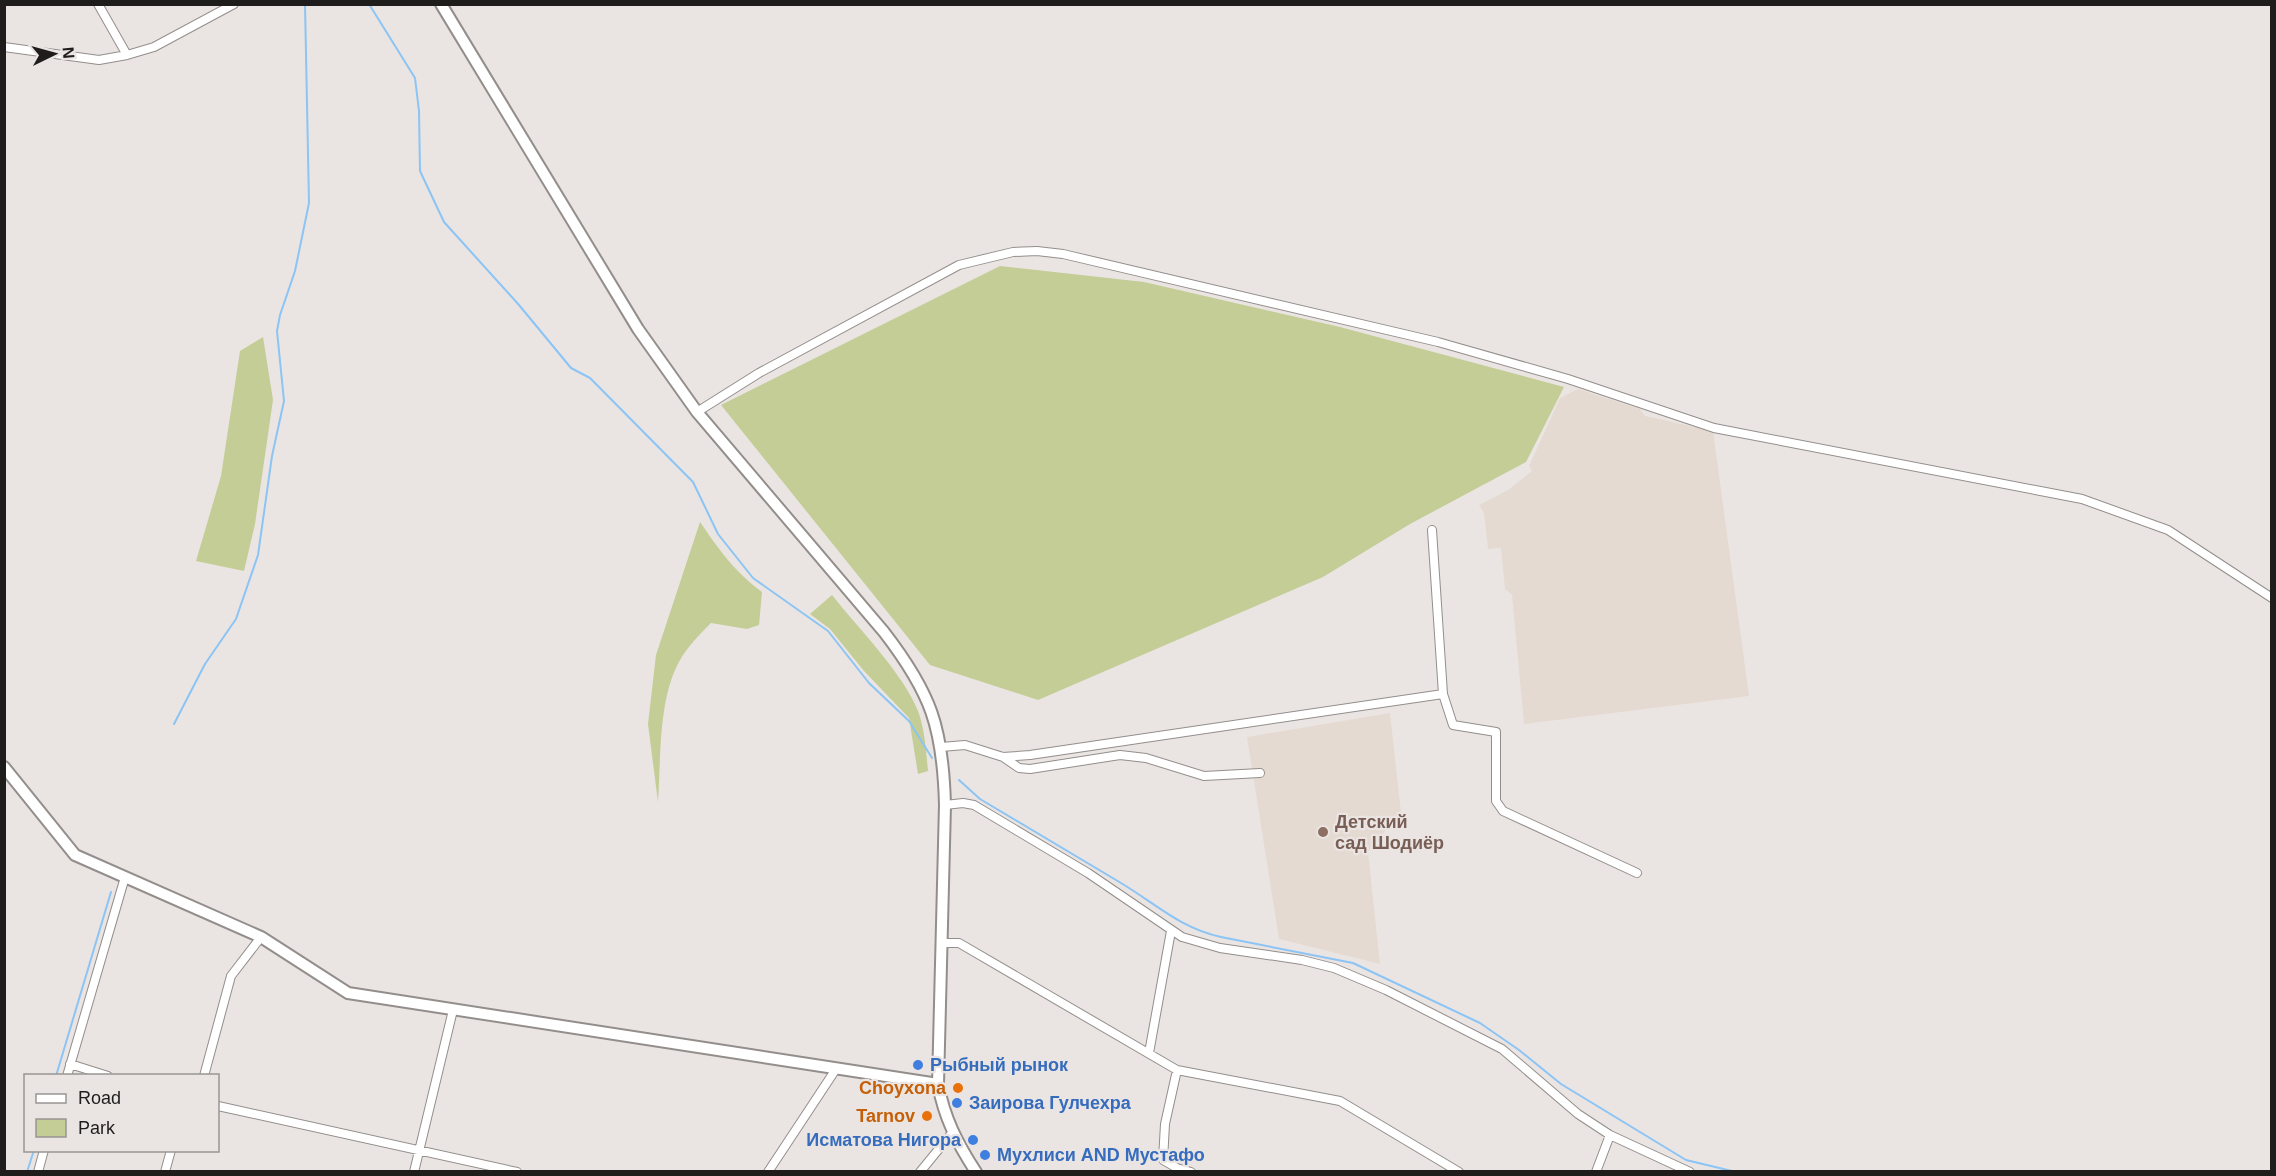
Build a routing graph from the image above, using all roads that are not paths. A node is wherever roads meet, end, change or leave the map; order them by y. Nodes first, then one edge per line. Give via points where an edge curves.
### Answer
1 (98, 4) edge
2 (234, 4) edge
3 (441, 4) edge
4 (4, 47) edge
5 (127, 55) junction
6 (697, 412) junction
7 (1432, 530) dead end
8 (2271, 598) edge
9 (1443, 694) junction
10 (941, 747) junction
11 (1003, 757) junction
12 (4, 767) edge
13 (1260, 772) dead end
14 (945, 805) junction
15 (1637, 873) dead end
16 (125, 877) junction
17 (1171, 931) junction
18 (261, 937) junction
19 (942, 943) junction
20 (453, 1010) junction
21 (1149, 1053) junction
22 (70, 1064) junction
23 (836, 1069) junction
24 (1177, 1070) junction
25 (68, 1074) edge
26 (102, 1074) edge
27 (205, 1074) edge
28 (938, 1084) junction
29 (219, 1107) edge
30 (952, 1133) junction
31 (1610, 1135) junction
32 (419, 1151) junction
33 (43, 1152) edge
34 (170, 1152) edge
35 (38, 1172) edge
36 (165, 1172) edge
37 (414, 1172) edge
38 (517, 1172) edge
39 (768, 1172) edge
40 (920, 1172) edge
41 (976, 1172) edge
42 (1191, 1172) edge
43 (1459, 1172) edge
44 (1596, 1172) edge
45 (1690, 1172) edge

1 - 5 street
2 - 5 street via 154,47
3 - 6 main road via 638,329
4 - 5 street via 99,60
6 - 8 street via 759,373 959,265 1014,252 1054,253 1438,342 1568,379 1714,428 2082,499 2168,530
6 - 10 main road via 904,658 930,707
7 - 9 street
9 - 11 street
9 - 15 street via 1453,725 1496,732 1496,801 1503,811
10 - 11 street via 965,745
10 - 14 main road
11 - 13 street via 1030,770 1134,755 1204,776
12 - 16 main road via 75,855
14 - 17 street via 974,805 1088,873
14 - 19 main road
16 - 18 main road
16 - 22 street
17 - 21 street
17 - 31 street via 1220,948 1334,968 1386,990 1502,1049 1578,1114
18 - 20 main road via 348,993
18 - 27 street via 231,976
19 - 21 street via 959,944
19 - 28 main road
20 - 23 main road
20 - 32 street
21 - 24 street
22 - 25 street
22 - 26 street
23 - 28 main road
23 - 39 street
24 - 42 street via 1165,1124 1163,1160
24 - 43 street via 1340,1101
28 - 30 main road
29 - 32 street
30 - 40 street
30 - 41 main road
31 - 44 street
31 - 45 street
32 - 37 street
32 - 38 street
33 - 35 street
34 - 36 street

